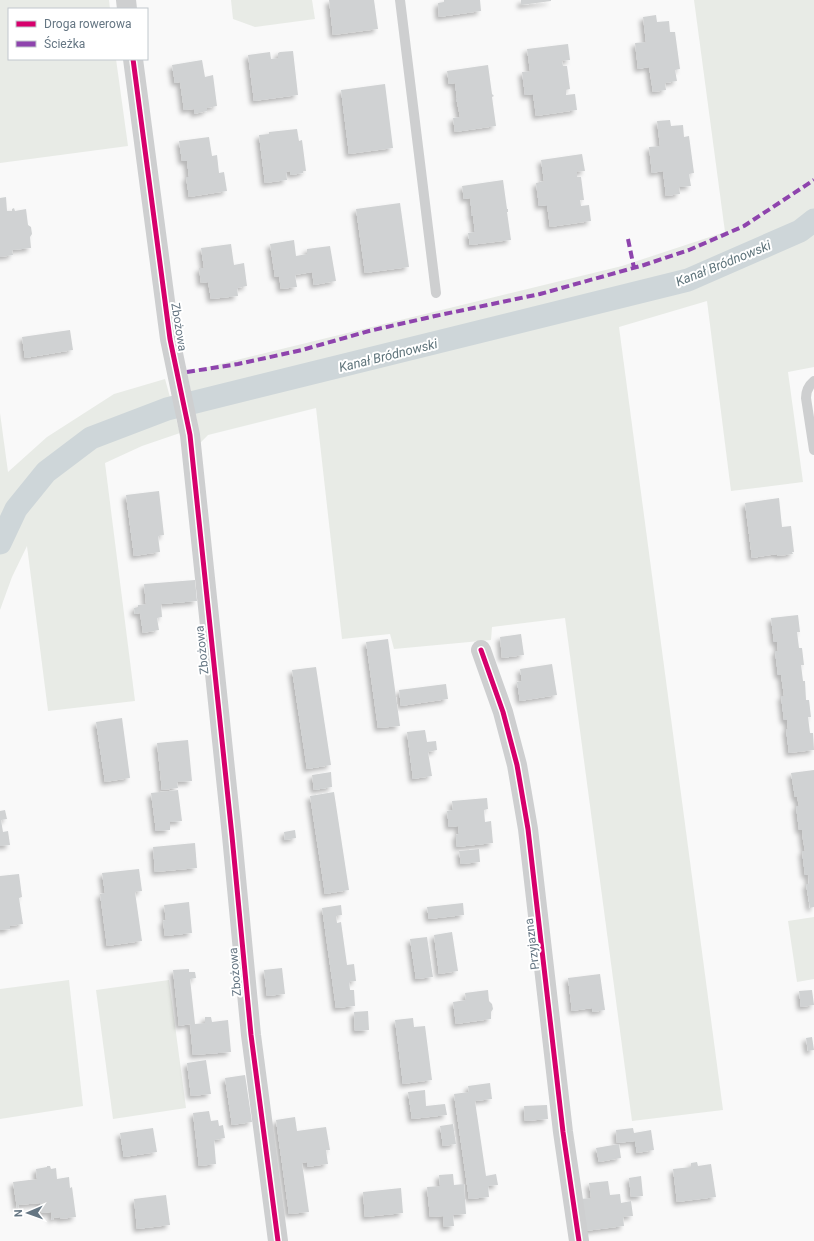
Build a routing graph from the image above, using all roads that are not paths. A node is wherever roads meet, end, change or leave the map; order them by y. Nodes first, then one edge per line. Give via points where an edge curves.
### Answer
1 (400, 0) edge
2 (133, 60) edge
3 (436, 293) dead end
4 (814, 381) edge
5 (814, 450) edge
6 (481, 650) dead end
7 (278, 1241) edge
8 (578, 1241) edge

1 - 3 lane
2 - 7 street, Zbożowa via 170,339 190,435 251,1035
4 - 5 lane via 806,392
6 - 8 street, Przyjazna via 503,712 517,765 528,829

